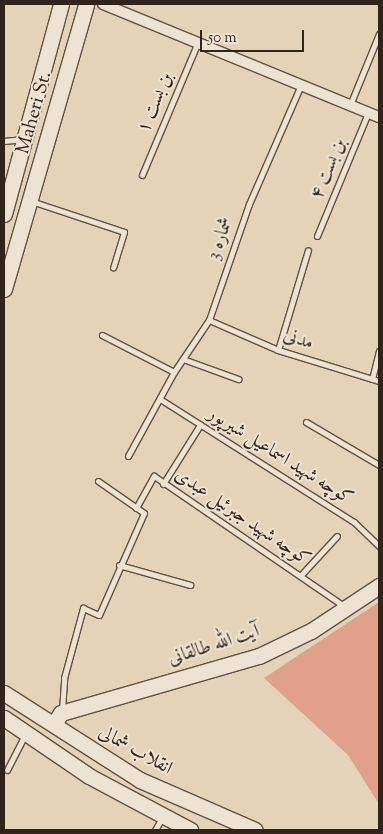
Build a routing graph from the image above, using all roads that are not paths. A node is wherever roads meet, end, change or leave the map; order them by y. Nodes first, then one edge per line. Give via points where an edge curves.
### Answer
1 (61, 4) edge
2 (86, 4) edge
3 (103, 4) edge
4 (379, 34) edge
5 (198, 42) junction
6 (301, 84) junction
7 (350, 105) junction
8 (368, 113) junction
9 (379, 117) edge
10 (24, 139) junction
11 (4, 140) edge
12 (142, 175) dead end
13 (30, 201) junction
14 (4, 214) edge
15 (317, 236) dead end
16 (308, 250) dead end
17 (112, 267) dead end
18 (4, 289) edge
19 (209, 320) junction
20 (102, 335) dead end
21 (278, 350) junction
22 (379, 351) edge
23 (183, 359) junction
24 (174, 372) junction
25 (238, 379) dead end
26 (372, 379) junction
27 (379, 381) edge
28 (160, 399) junction
29 (306, 422) dead end
30 (200, 425) junction
31 (128, 456) dead end
32 (379, 465) edge
33 (98, 481) dead end
34 (163, 484) junction
35 (136, 508) junction
36 (337, 536) dead end
37 (379, 546) edge
38 (119, 565) junction
39 (301, 575) junction
40 (190, 585) dead end
41 (379, 586) edge
42 (348, 609) junction
43 (4, 693) edge
44 (4, 718) edge
45 (58, 718) junction
46 (26, 733) junction
47 (7, 770) dead end
48 (159, 824) edge
49 (190, 830) edge
50 (255, 830) edge

1 - 10 street, Maheri St.
2 - 13 street, Maheri St.
3 - 5 street
4 - 7 lane
5 - 6 street
5 - 12 lane, بن بست ۱
6 - 7 street
6 - 19 lane, شماره 3 via 249,204
7 - 8 street
8 - 9 street
8 - 15 lane, بن بست ۴
10 - 11 lane
10 - 14 street, Maheri St.
13 - 17 lane via 124,232
13 - 18 street, Maheri St.
16 - 21 lane
19 - 21 lane, مدنی
19 - 23 lane, شماره 3
20 - 24 lane
21 - 26 lane, مدنی
22 - 26 lane
23 - 24 lane, شماره 3
23 - 25 lane
24 - 28 lane, شماره 3
26 - 27 lane, مدنی
28 - 30 lane, کوچه شهید اسماعیل شیرپور
28 - 31 lane, شماره 3
29 - 32 lane
30 - 34 lane
30 - 37 lane, کوچه شهید اسماعیل شیرپور via 354,522
33 - 35 lane
34 - 35 lane, کوچه شهید جبرئیل عبدی via 154,476
34 - 39 lane, کوچه شهید جبرئیل عبدی
35 - 38 lane via 144,514
36 - 39 lane
38 - 40 lane
38 - 45 lane via 99,615 83,608 64,678
39 - 42 lane, کوچه شهید جبرئیل عبدی
41 - 42 street, آیت الله طالقانی
42 - 45 street, آیت الله طالقانی via 258,656
43 - 45 street, انقلاب شمالی
44 - 46 street
45 - 50 street, انقلاب شمالی via 140,780
46 - 47 lane
46 - 48 street
48 - 49 street

